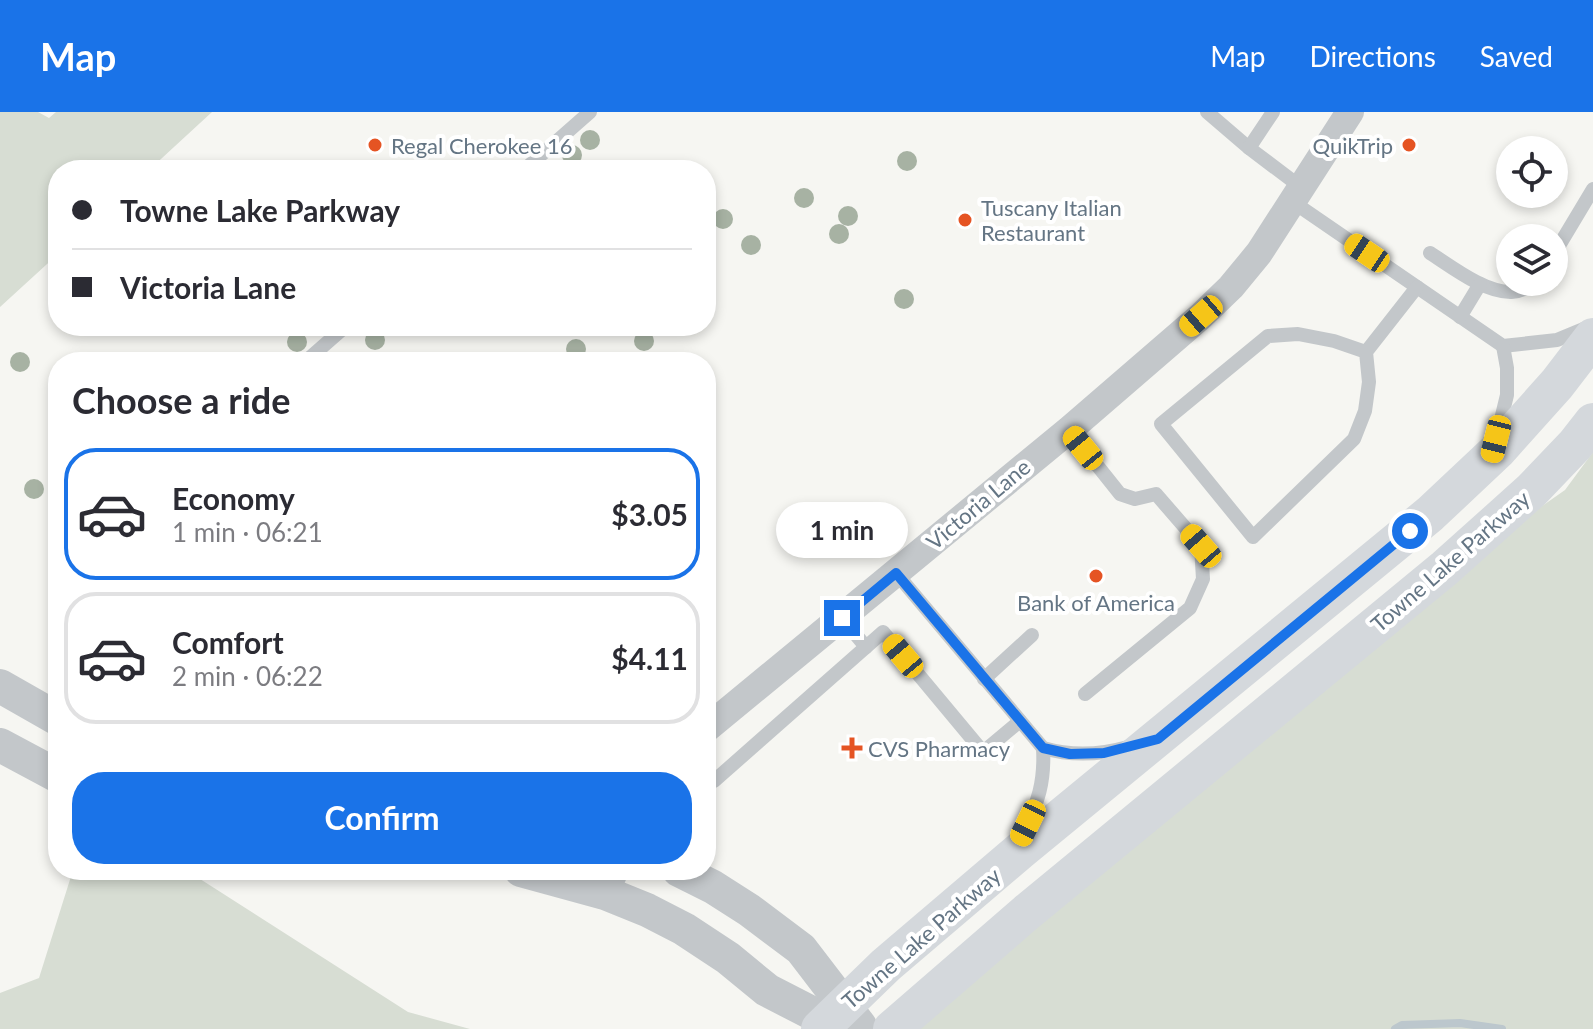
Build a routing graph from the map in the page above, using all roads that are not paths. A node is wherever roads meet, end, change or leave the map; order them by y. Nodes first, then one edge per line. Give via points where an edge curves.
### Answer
1 (590, 112) edge
2 (1207, 112) edge
3 (1273, 112) edge
4 (1350, 112) edge
5 (1249, 148) junction
6 (535, 160) edge
7 (1593, 189) edge
8 (1298, 195) junction
9 (1568, 231) edge
10 (1430, 253) dead end
11 (1480, 284) junction
12 (1417, 287) junction
13 (1496, 290) edge
14 (1460, 317) junction
15 (1593, 323) edge
16 (335, 336) edge
17 (1593, 337) edge
18 (1503, 346) junction
19 (316, 352) edge
20 (1366, 352) junction
21 (1593, 422) edge
22 (1069, 430) junction
23 (1492, 456) junction
24 (896, 573) junction
25 (842, 618) junction
26 (1032, 635) dead end
27 (866, 647) junction
28 (984, 679) junction
29 (0, 686) edge
30 (1085, 694) dead end
31 (48, 713) edge
32 (716, 721) edge
33 (1020, 721) junction
34 (1158, 739) junction
35 (0, 745) edge
36 (1043, 748) junction
37 (48, 771) edge
38 (716, 771) edge
39 (1011, 859) junction
40 (699, 880) edge
41 (610, 882) edge
42 (839, 1023) edge
43 (892, 1029) edge

1 - 6 lane
2 - 5 lane
3 - 5 lane
4 - 8 street, Victoria Lane
5 - 8 lane
7 - 9 lane
8 - 12 lane
8 - 22 street, Victoria Lane via 1231,287
10 - 11 lane
11 - 13 lane
11 - 14 lane
12 - 14 lane
12 - 20 lane
14 - 18 lane
15 - 18 lane via 1557,340
16 - 19 lane
17 - 23 main road, Towne Lake Parkway
18 - 23 lane via 1507,395
20 - 20 lane via 1298,334 1268,336 1161,424 1253,537 1354,439 1365,411
21 - 43 main road, Towne Lake Parkway via 1532,490 1445,568
22 - 24 street, Victoria Lane
22 - 30 lane via 1120,494 1135,499 1156,494 1201,546 1203,579 1190,608
23 - 34 main road, Towne Lake Parkway via 1430,514
24 - 25 street, Victoria Lane
24 - 28 lane
25 - 27 lane
25 - 32 street, Victoria Lane
26 - 28 lane
27 - 33 lane via 883,632 983,752
27 - 38 lane
28 - 33 lane
29 - 31 street
33 - 36 lane
34 - 36 lane via 1104,753
34 - 39 main road, Towne Lake Parkway
35 - 37 street
36 - 39 lane via 1040,794
39 - 42 main road, Towne Lake Parkway via 886,965
40 - 42 street via 801,949
41 - 42 street via 728,958 767,990

